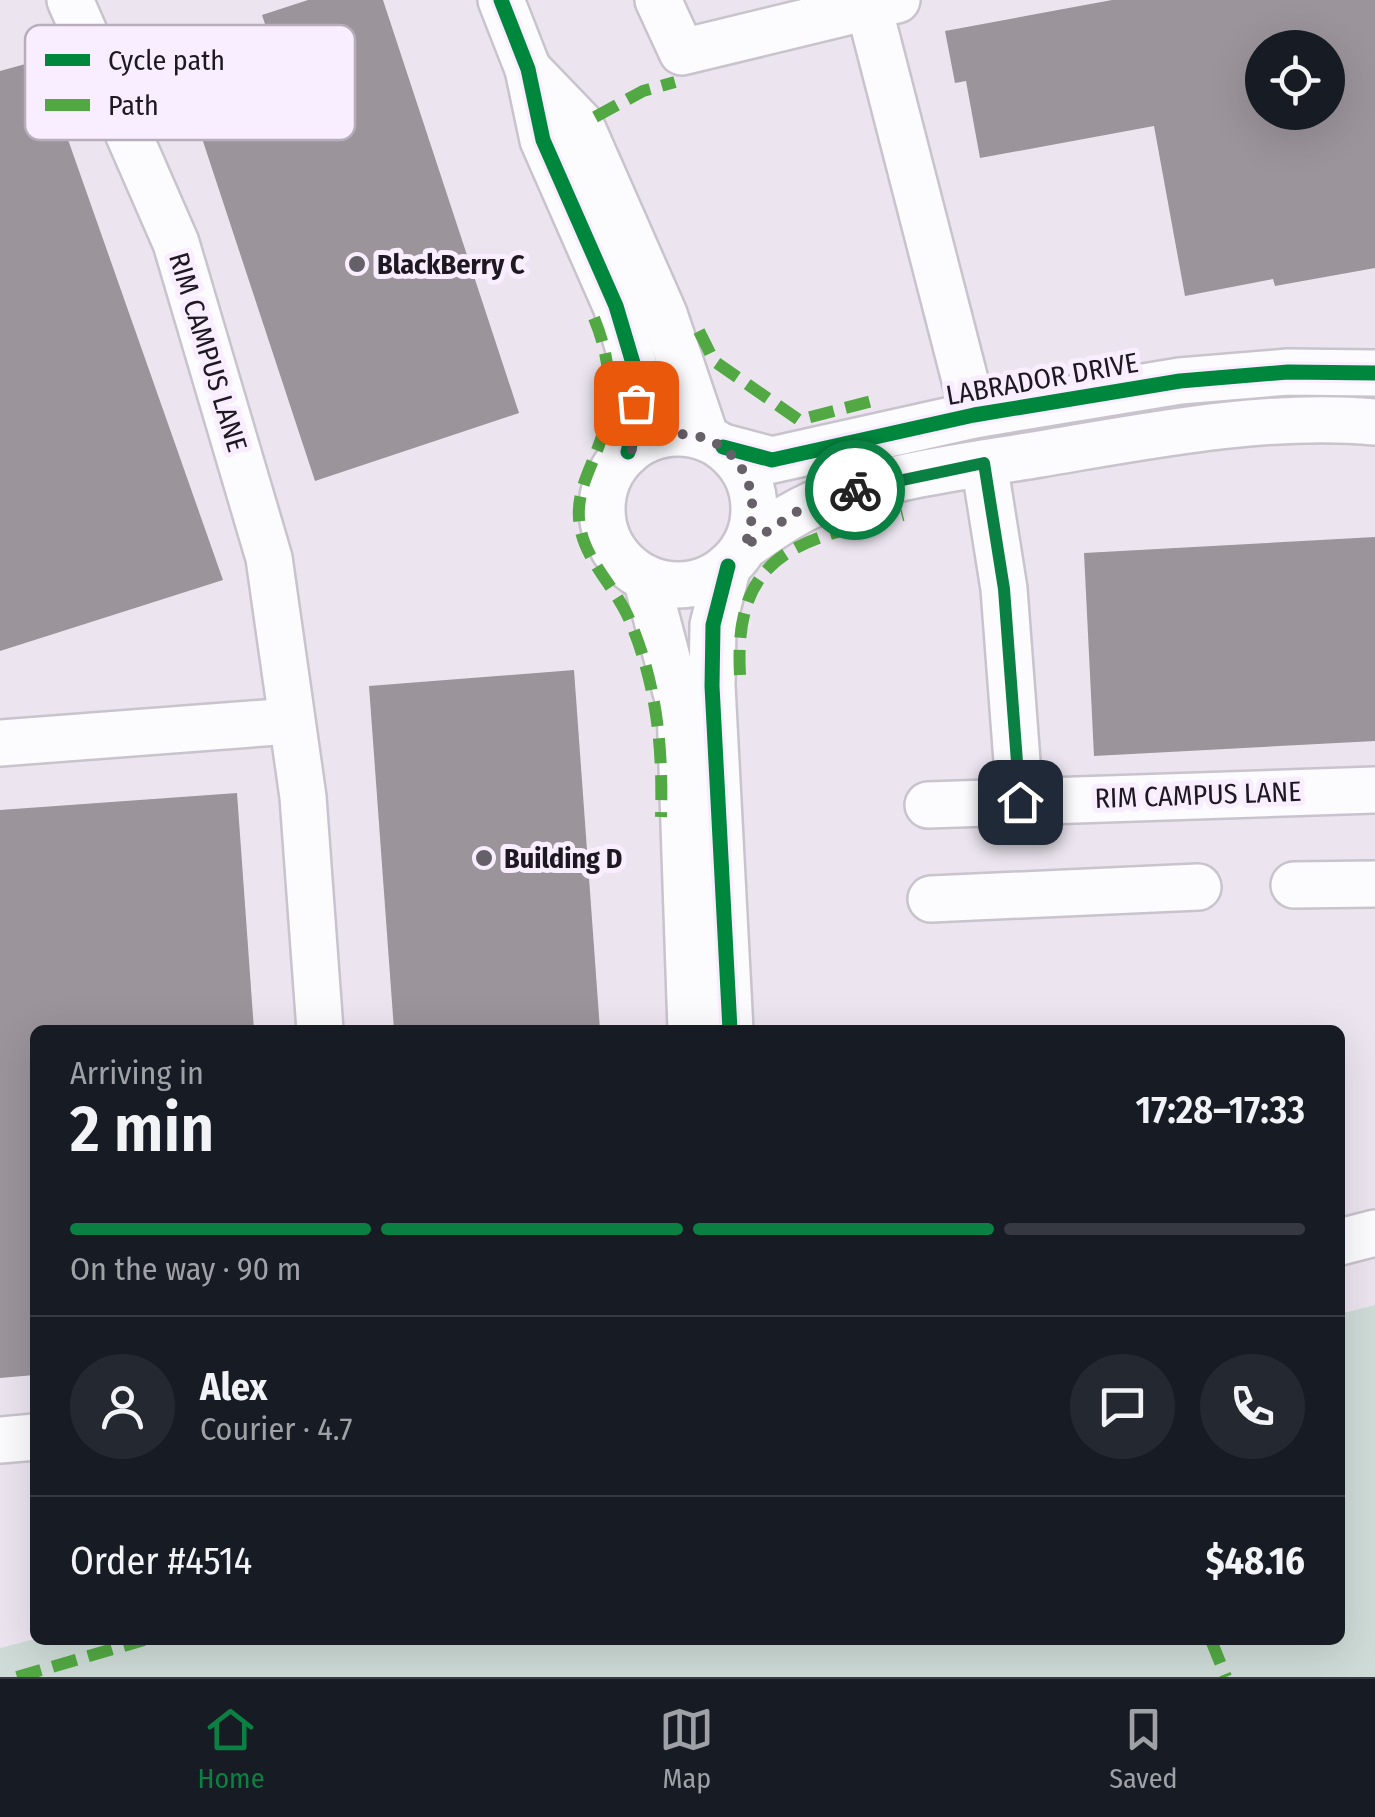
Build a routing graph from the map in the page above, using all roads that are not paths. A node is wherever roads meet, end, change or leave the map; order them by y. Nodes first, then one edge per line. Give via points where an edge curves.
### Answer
1 (70, 0) edge
2 (500, 0) edge
3 (658, 0) edge
4 (878, 2) edge
5 (81, 25) edge
6 (528, 69) junction
7 (131, 140) edge
8 (1375, 373) edge
9 (974, 415) junction
10 (1375, 422) edge
11 (714, 443) junction
12 (628, 452) junction
13 (984, 463) junction
14 (736, 557) junction
15 (646, 578) junction
16 (292, 721) junction
17 (0, 742) edge
18 (1375, 790) edge
19 (1020, 802) junction
20 (928, 805) dead end
21 (1375, 884) edge
22 (1294, 885) dead end
23 (1198, 887) dead end
24 (930, 899) dead end
25 (320, 1025) edge
26 (692, 1025) edge
27 (730, 1025) edge
28 (1375, 1233) edge
29 (1345, 1241) edge
30 (30, 1438) edge
31 (0, 1440) edge

1 - 5 street, RIM CAMPUS LANE
2 - 6 street
3 - 4 street via 682,52
4 - 9 street
6 - 11 street via 580,123
6 - 12 street via 543,140 616,306 638,380
7 - 16 street, RIM CAMPUS LANE via 176,243 269,558
8 - 9 street, LABRADOR DRIVE via 1180,380
9 - 11 street, LABRADOR DRIVE via 772,460
10 - 13 street via 1188,430
11 - 12 street via 665,434
11 - 14 street via 744,470 750,485 754,517
12 - 15 street via 610,476 603,520 613,549
13 - 14 street via 804,507
13 - 19 street via 1004,589
14 - 15 street via 716,575 689,584
14 - 27 street via 712,626
15 - 26 street via 680,707
16 - 17 street
16 - 25 street, RIM CAMPUS LANE
18 - 19 street, RIM CAMPUS LANE
19 - 20 street, RIM CAMPUS LANE
21 - 22 street
23 - 24 street
28 - 29 street
30 - 31 street

